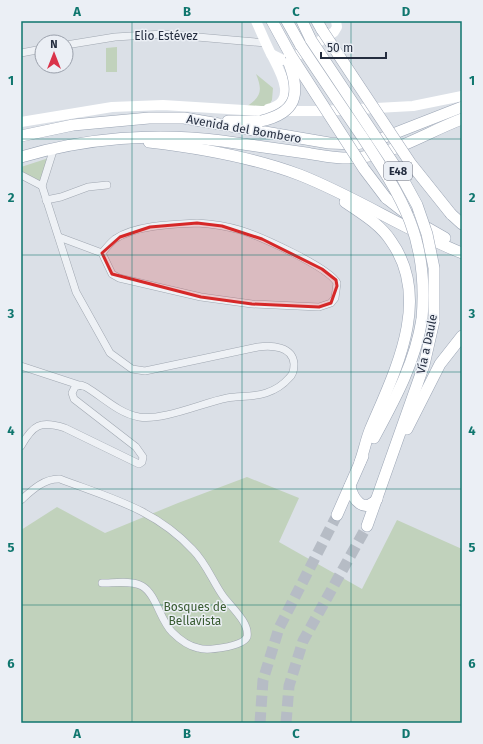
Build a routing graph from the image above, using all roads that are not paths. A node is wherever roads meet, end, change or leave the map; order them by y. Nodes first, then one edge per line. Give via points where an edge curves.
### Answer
1 (256, 21) edge
2 (272, 21) edge
3 (287, 21) edge
4 (302, 21) edge
5 (336, 21) edge
6 (320, 25) edge
7 (266, 43) junction
8 (74, 44) edge
9 (34, 51) edge
10 (21, 53) edge
11 (271, 54) junction
12 (288, 55) junction
13 (462, 96) edge
14 (462, 107) edge
15 (261, 116) junction
16 (184, 118) junction
17 (462, 119) edge
18 (21, 122) edge
19 (21, 136) edge
20 (121, 139) junction
21 (54, 148) junction
22 (21, 157) edge
23 (21, 175) edge
24 (107, 185) dead end
25 (322, 185) junction
26 (42, 186) junction
27 (46, 200) junction
28 (462, 224) edge
29 (59, 237) junction
30 (462, 247) edge
31 (102, 253) junction
32 (462, 253) edge
33 (462, 336) edge
34 (21, 366) edge
35 (82, 386) junction
36 (21, 446) edge
37 (360, 462) junction
38 (386, 476) junction
39 (350, 486) junction
40 (377, 499) junction
41 (21, 500) edge
42 (337, 515) tunnel mouth
43 (367, 526) tunnel mouth
44 (102, 583) dead end

1 - 7 main road
2 - 12 main road
3 - 37 main road, Vía a Daule / E48, bridge via 390,180 406,210 422,266 424,301 417,346 406,377
4 - 38 main road, Vía a Daule / E48, bridge via 311,40 399,172 417,205 427,234 434,268 434,321 424,365
5 - 11 main road via 337,27 334,32 295,57 283,60
6 - 28 main road, bridge via 411,164
7 - 8 street, Elio Estévez via 163,34 115,37
7 - 11 main road
9 - 10 street
11 - 15 main road via 284,79 285,92 281,103
12 - 15 main road, bridge via 296,88 293,102 278,116
12 - 30 main road, bridge via 386,198 417,222
13 - 15 main road, Avenida del Bombero via 413,106
14 - 16 main road, Avenida del Bombero via 380,139 356,144 328,143
15 - 16 main road via 252,122
15 - 18 main road, Avenida del Bombero via 162,105 112,107
16 - 19 main road, Avenida del Bombero via 149,118 73,125
17 - 20 main road via 399,146 362,158 329,156 195,137
20 - 21 main road
20 - 25 main road via 247,158
21 - 22 main road
21 - 26 street
23 - 26 street
24 - 27 street via 88,187
25 - 32 main road
25 - 37 main road via 383,230 398,252 406,272 409,301 402,349
26 - 27 street
27 - 29 street
29 - 31 street
29 - 35 street via 81,301 110,353 128,366 140,371 150,371 265,347 284,349 294,364 290,378 266,393 220,400 155,417 130,414
31 - 31 street via 112,274 119,278 201,297 252,304 319,307 331,303 335,298 336,280 322,269 240,230 210,224 169,224 150,227 120,236
33 - 38 main road via 447,353 432,378
34 - 35 street
35 - 36 street via 74,388 74,399 136,447 143,457 142,463 137,464 65,428 53,425 33,428
37 - 39 main road, Vía a Daule / E48
38 - 40 main road, Vía a Daule / E48
39 - 40 main road via 355,499 361,504 369,505
39 - 42 main road, Vía a Daule / E48
40 - 43 main road, Vía a Daule / E48
41 - 44 street via 39,485 60,479 156,518 195,551 244,623 247,630 246,638 238,644 198,648 172,632 150,594 141,586

